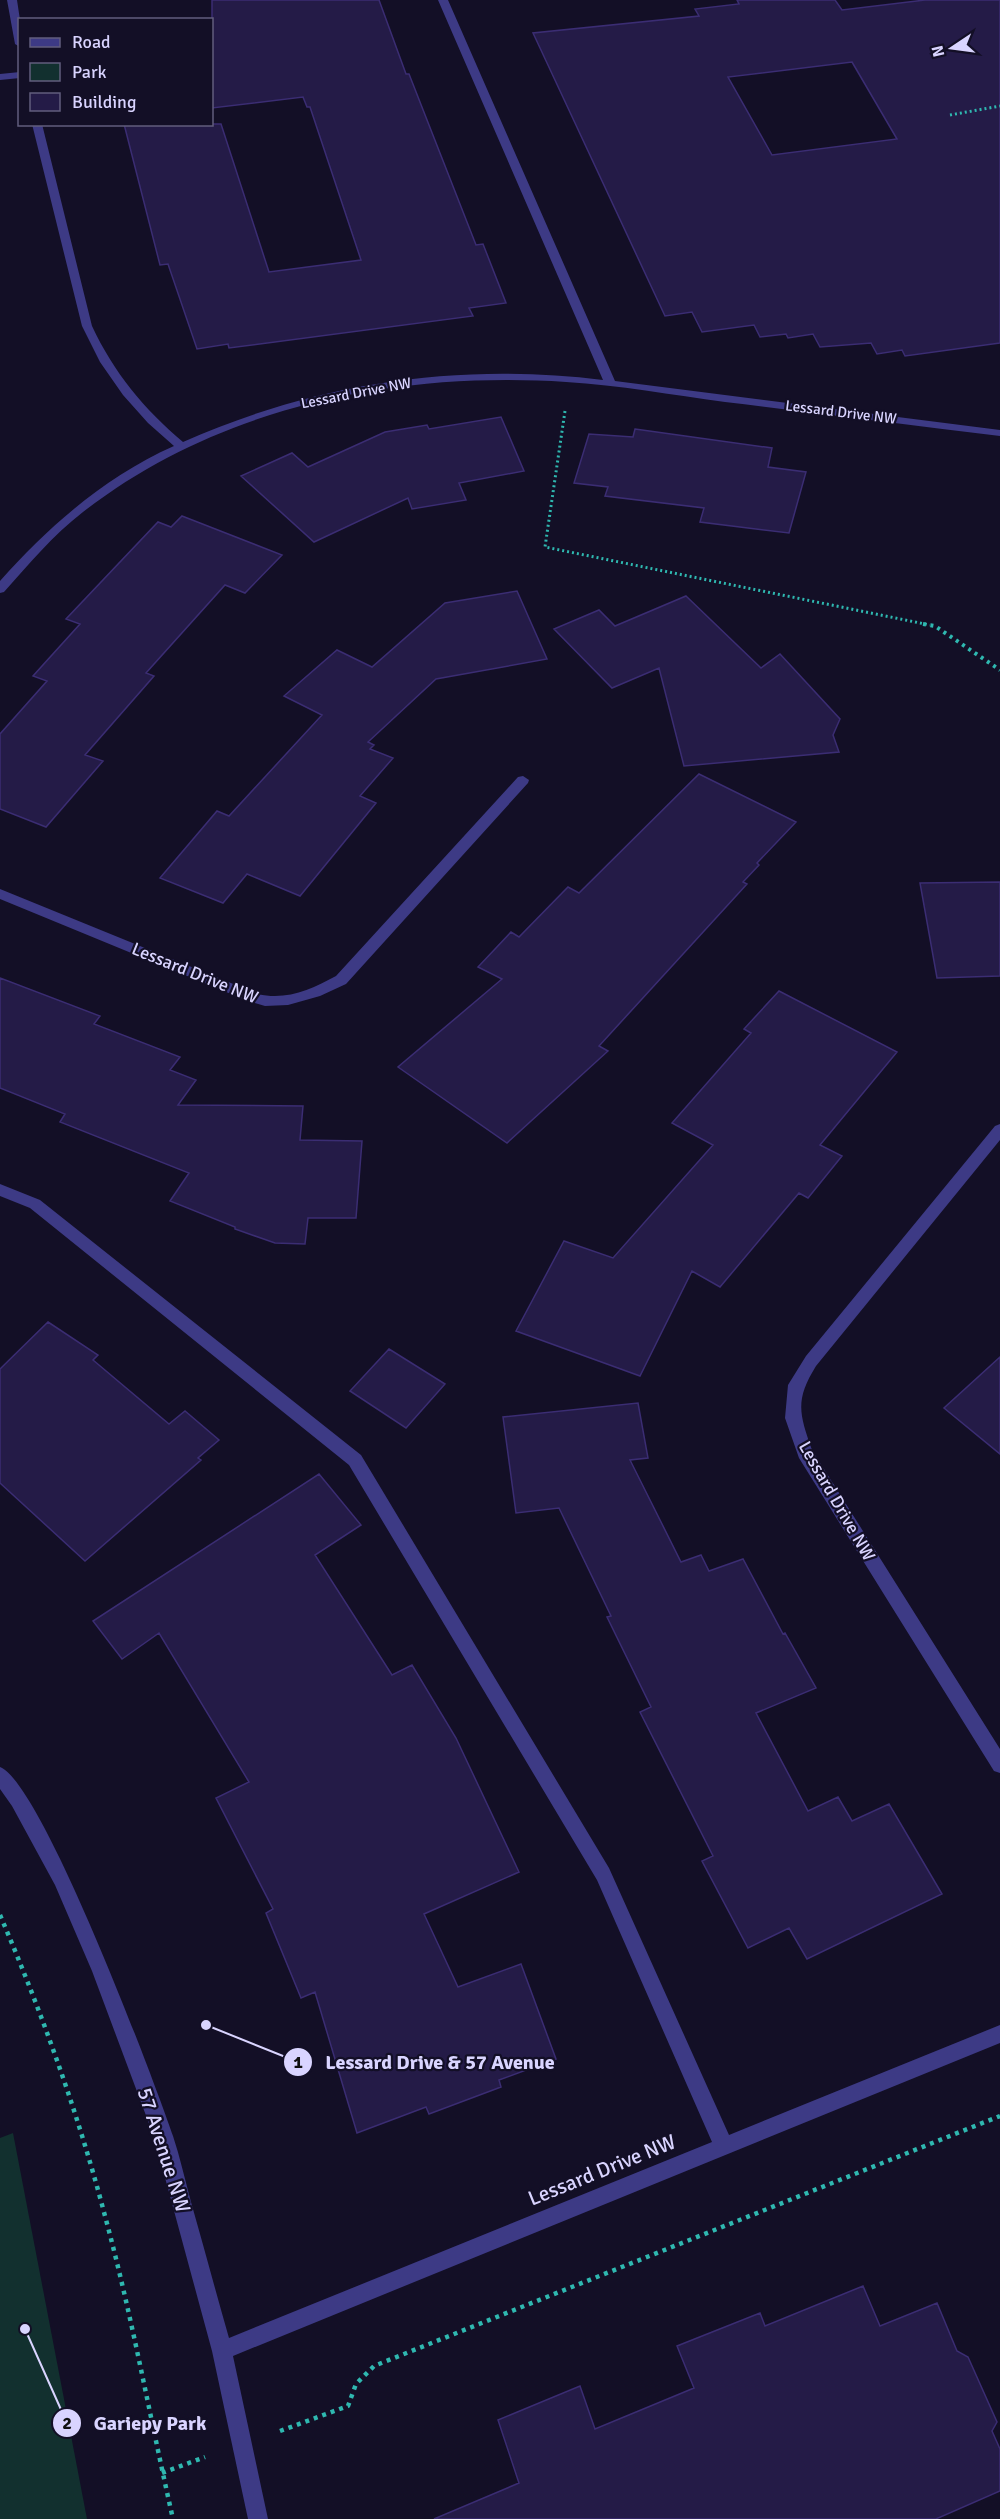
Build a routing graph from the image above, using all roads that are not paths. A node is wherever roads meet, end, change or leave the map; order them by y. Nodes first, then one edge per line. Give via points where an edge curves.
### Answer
1 (12, 0) edge
2 (443, 0) edge
3 (18, 33) edge
4 (18, 75) edge
5 (0, 77) edge
6 (37, 126) edge
7 (610, 383) junction
8 (1000, 433) edge
9 (182, 447) junction
10 (0, 589) edge
11 (524, 780) dead end
12 (0, 894) edge
13 (1000, 1130) edge
14 (0, 1190) edge
15 (1000, 1765) edge
16 (0, 1775) edge
17 (1000, 2034) edge
18 (724, 2146) junction
19 (222, 2351) junction
20 (258, 2519) edge

1 - 3 street
2 - 7 street
4 - 5 street
6 - 9 street via 87,326 96,346 123,390
7 - 8 street, Lessard Drive NW
7 - 9 street, Lessard Drive NW via 470,378 383,385 294,405
9 - 10 street, Lessard Drive NW via 79,508 17,567
11 - 12 street, Lessard Drive NW via 341,980 320,992 294,999 267,1001 237,992
13 - 15 street, Lessard Drive NW via 811,1361 796,1385 793,1418 805,1453
14 - 18 street via 35,1204 355,1460 603,1874
16 - 19 street, 57 Avenue NW via 61,1879 100,1969 164,2137
17 - 18 street, Lessard Drive NW
18 - 19 street, Lessard Drive NW
19 - 20 street, 57 Avenue NW

